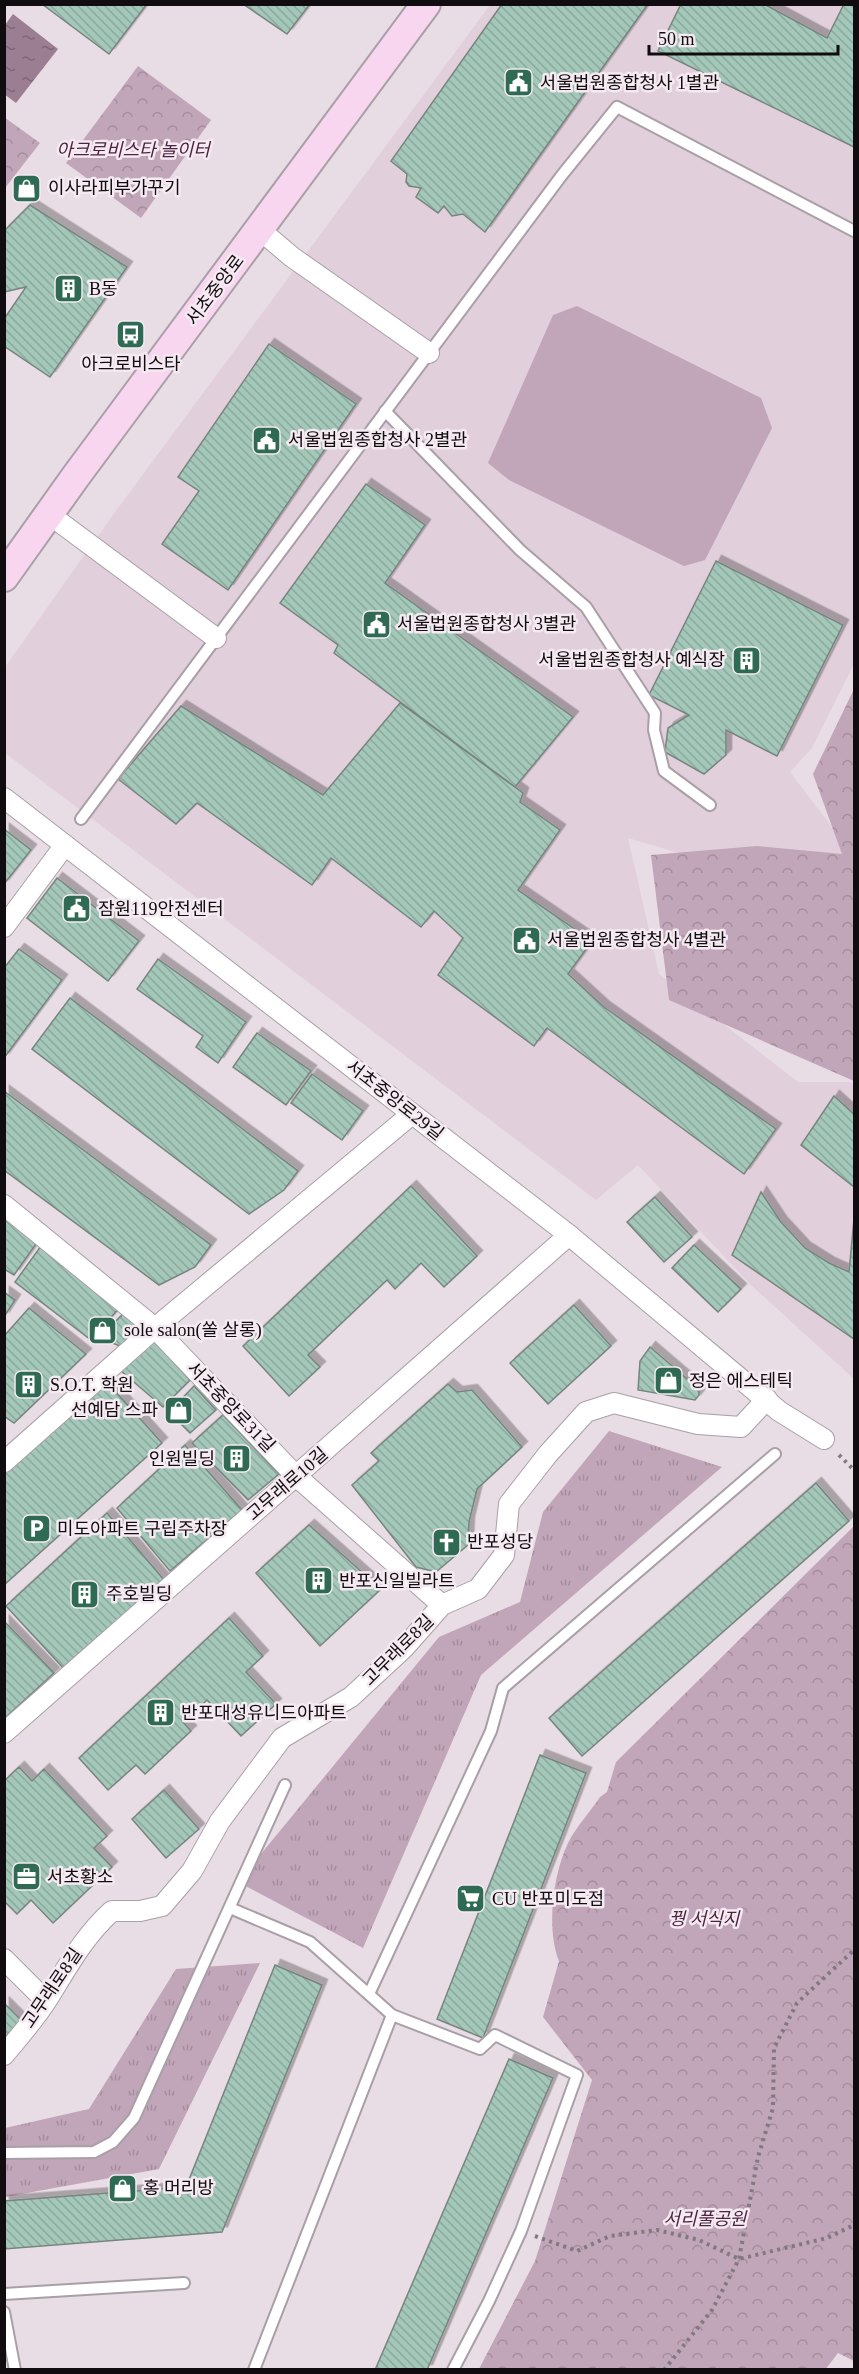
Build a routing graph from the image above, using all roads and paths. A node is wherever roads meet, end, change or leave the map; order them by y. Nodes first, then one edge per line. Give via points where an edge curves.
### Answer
1 (426, 4) edge
2 (260, 230) junction
3 (855, 231) edge
4 (429, 353) junction
5 (386, 411) junction
6 (51, 515) junction
7 (4, 577) edge
8 (216, 638) junction
9 (4, 798) edge
10 (710, 805) dead end
11 (81, 819) dead end
12 (65, 845) junction
13 (4, 927) edge
14 (412, 1114) junction
15 (4, 1205) edge
16 (569, 1235) junction
17 (155, 1328) junction
18 (773, 1405) junction
19 (824, 1439) dead end
20 (775, 1454) dead end
21 (4, 1462) edge
22 (296, 1476) junction
23 (442, 1605) junction
24 (4, 1733) edge
25 (285, 1785) dead end
26 (230, 1908) junction
27 (855, 1950) edge
28 (4, 1959) edge
29 (369, 1994) junction
30 (46, 2001) junction
31 (392, 2014) junction
32 (4, 2055) edge
33 (4, 2153) edge
34 (855, 2225) edge
35 (521, 2231) junction
36 (739, 2259) junction
37 (184, 2283) dead end
38 (4, 2294) edge
39 (4, 2312) edge
40 (15, 2370) edge
41 (254, 2370) edge
42 (453, 2370) edge
43 (664, 2370) edge

1 - 2 main road, 서초중앙로
2 - 4 street
2 - 6 main road, 서초중앙로
3 - 4 lane via 617,107
4 - 5 lane
5 - 8 lane
5 - 10 lane via 520,550 586,607 655,713 654,730 664,771
6 - 7 main road, 서초중앙로
6 - 8 street
8 - 11 lane
9 - 12 street, 서초중앙로29길
12 - 13 street
12 - 14 street, 서초중앙로29길
14 - 16 street, 서초중앙로29길
14 - 17 street
15 - 17 street, 서초중앙로31길
16 - 18 street, 서초중앙로29길
16 - 22 street, 고무래로10길
17 - 21 street
17 - 22 street, 서초중앙로31길
18 - 19 street, 서초중앙로29길
18 - 23 street, 고무래로8길 via 741,1427 698,1424 614,1403 586,1412 509,1504 504,1555 478,1589
20 - 29 lane via 503,1688 491,1731
22 - 23 street, 서초중앙로31길
22 - 24 street, 고무래로10길
23 - 30 street, 고무래로8길 via 404,1648 351,1697 282,1738 220,1821 192,1871 162,1906 112,1911 95,1925
25 - 26 lane
26 - 29 lane via 310,1941
26 - 33 lane via 134,2118 122,2133 94,2152
27 - 36 path via 797,2003 774,2048 773,2108 758,2157
28 - 30 street
29 - 31 lane
30 - 32 street, 고무래로8길
31 - 35 lane via 480,2049 495,2035 577,2074
31 - 41 lane
34 - 36 path via 827,2238
35 - 36 path via 577,2251 610,2236 657,2230 699,2240
35 - 42 lane
36 - 43 path via 712,2310
37 - 38 lane
39 - 40 lane

